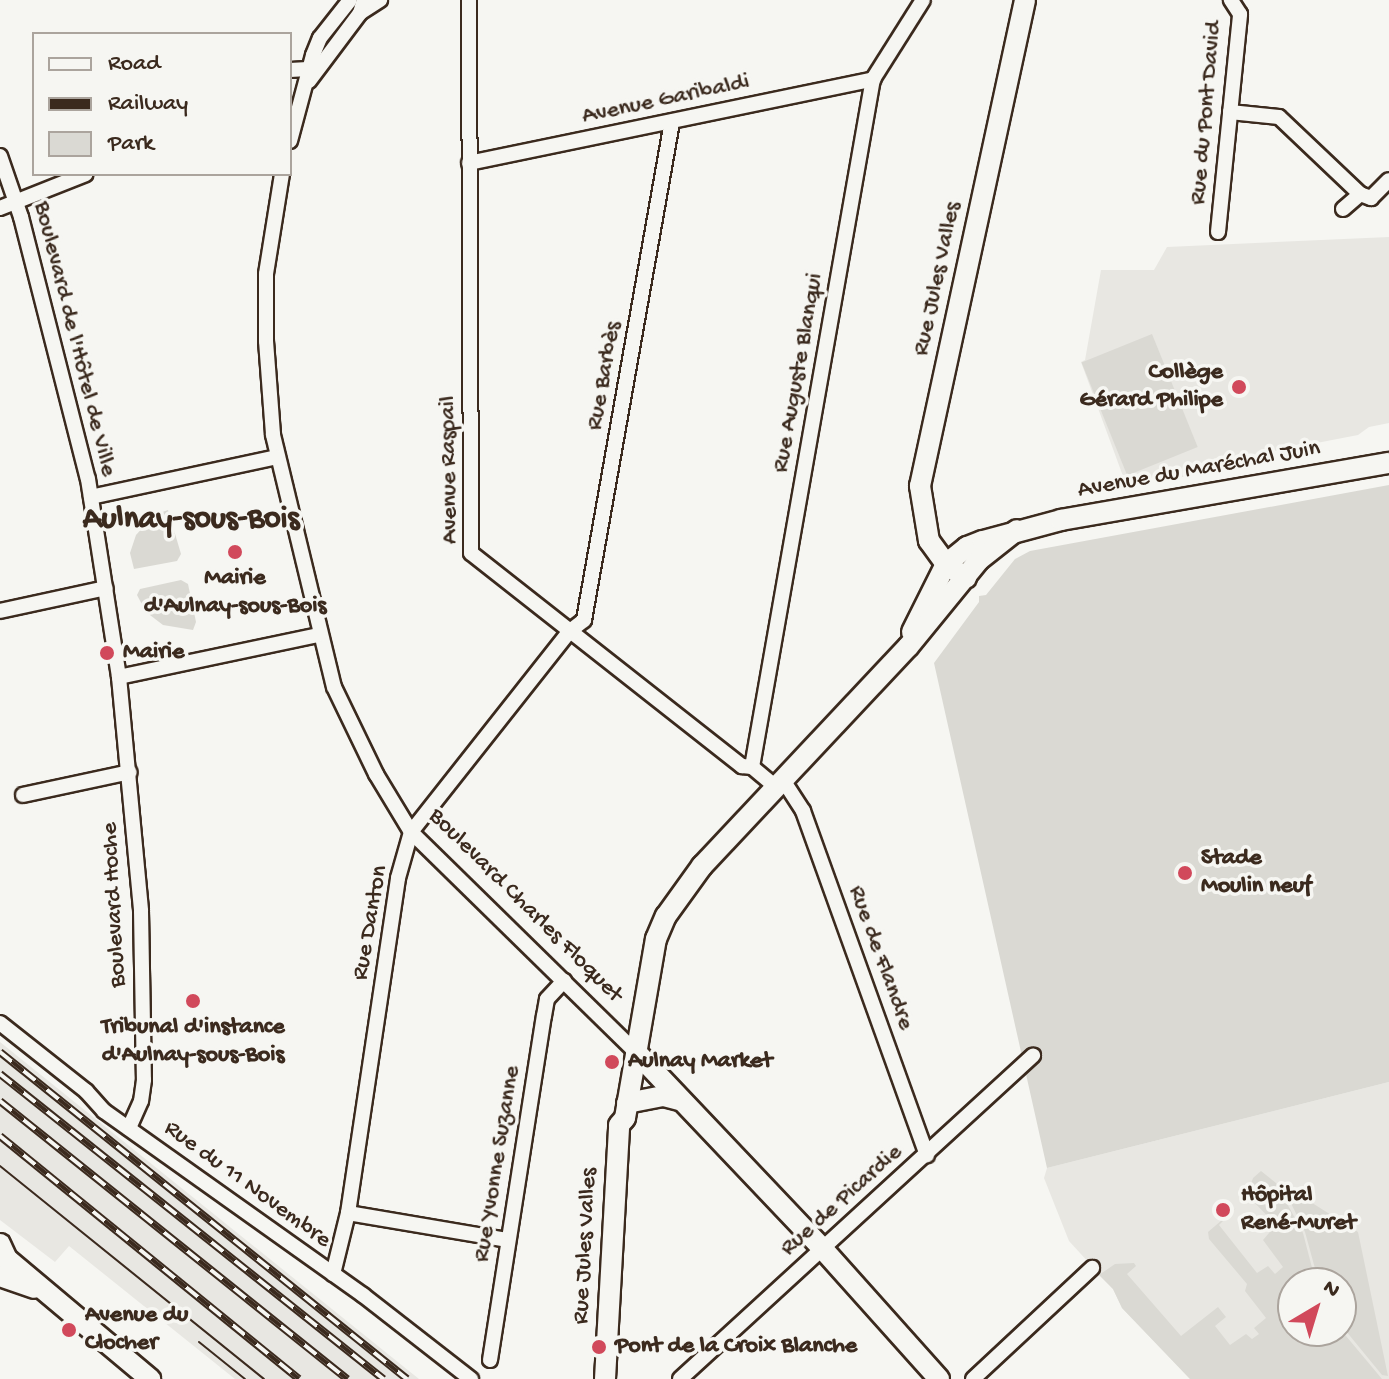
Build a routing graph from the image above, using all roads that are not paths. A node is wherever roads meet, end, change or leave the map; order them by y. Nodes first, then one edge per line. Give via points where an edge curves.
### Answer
1 (350, 0) edge
2 (380, 0) edge
3 (469, 0) edge
4 (923, 0) edge
5 (1025, 0) edge
6 (1231, 0) edge
7 (362, 7) edge
8 (292, 71) edge
9 (308, 75) junction
10 (873, 79) junction
11 (1230, 112) junction
12 (672, 122) junction
13 (292, 134) edge
14 (0, 156) edge
15 (469, 163) junction
16 (81, 176) edge
17 (282, 176) edge
18 (1389, 180) edge
19 (1360, 194) junction
20 (17, 204) junction
21 (0, 208) edge
22 (1343, 209) dead end
23 (1218, 232) dead end
24 (277, 457) junction
25 (1389, 463) edge
26 (91, 497) junction
27 (1017, 530) junction
28 (946, 564) junction
29 (966, 578) junction
30 (106, 588) junction
31 (0, 611) edge
32 (570, 631) junction
33 (319, 635) junction
34 (908, 647) junction
35 (119, 677) junction
36 (752, 767) junction
37 (130, 772) junction
38 (780, 784) junction
39 (23, 795) dead end
40 (411, 832) junction
41 (564, 981) junction
42 (0, 1023) edge
43 (636, 1052) junction
44 (1033, 1055) dead end
45 (679, 1100) junction
46 (626, 1110) junction
47 (129, 1128) junction
48 (927, 1155) junction
49 (348, 1213) junction
50 (507, 1240) junction
51 (821, 1247) junction
52 (2, 1262) edge
53 (1092, 1268) dead end
54 (333, 1274) junction
55 (490, 1360) dead end
56 (150, 1379) edge
57 (471, 1379) edge
58 (605, 1379) edge
59 (616, 1379) edge
60 (680, 1379) edge
61 (939, 1379) edge
62 (973, 1379) edge

1 - 9 street via 320,38
2 - 7 street
3 - 15 street, Avenue Raspail
4 - 10 street, Rue Auguste Blanqui
5 - 28 street, Rue Jules Valles via 920,486 929,541
6 - 11 street, Rue du Pont David via 1240,14
7 - 9 street
8 - 9 street
9 - 13 street
10 - 12 street, Avenue Garibaldi
10 - 36 street, Rue Auguste Blanqui
11 - 19 street via 1279,117
11 - 23 street, Rue du Pont David
12 - 15 street, Avenue Garibaldi
12 - 32 street, Rue Barbès via 584,620
14 - 20 street, Boulevard de l'Hôtel de Ville
15 - 32 street, Avenue Raspail via 471,553
16 - 20 street
17 - 24 street, Boulevard Charles Floquet via 270,237 265,310
18 - 19 street via 1371,198
19 - 22 street
20 - 21 street
20 - 26 street, Boulevard de l'Hôtel de Ville
24 - 26 street
24 - 33 street, Boulevard Charles Floquet
25 - 27 street, Avenue du Maréchal Juin
26 - 30 street, Boulevard de l'Hôtel de Ville
27 - 28 street, Avenue du Maréchal Juin via 967,547
27 - 29 street, Avenue du Maréchal Juin via 996,543
28 - 29 street, Rue Jules Valles
28 - 34 street, Rue Jules Valles
29 - 34 street, Rue Jules Valles
30 - 31 street
30 - 35 street, Boulevard de l'Hôtel de Ville
32 - 36 street, Avenue Raspail via 742,766
32 - 40 street, Rue Danton
33 - 35 street
33 - 40 street, Boulevard Charles Floquet via 330,677 360,743
34 - 38 street, Rue Jules Valles
35 - 37 street, Boulevard Hoche
36 - 38 street, Avenue Raspail
37 - 39 street
37 - 47 street, Boulevard Hoche via 141,911 144,1080
38 - 43 street, Rue Jules Valles via 702,866 666,916 656,939
38 - 48 street, Rue de Flandre via 803,811
40 - 41 street, Boulevard Charles Floquet
40 - 49 street, Rue Danton via 398,878
41 - 43 street, Boulevard Charles Floquet
41 - 50 street, Rue Yvonne Suzanne via 547,999
42 - 47 street, Rue du 11 Novembre
43 - 45 street, Boulevard Charles Floquet
43 - 46 street, Rue Jules Valles
44 - 48 street, Rue de Picardie
45 - 46 street via 664,1096
45 - 51 street, Boulevard Charles Floquet
46 - 58 street, Rue Jules Valles via 619,1125
46 - 59 street, Rue Jules Valles
47 - 54 street, Rue du 11 Novembre
48 - 51 street, Rue de Picardie
49 - 50 street
49 - 54 street, Rue Danton
50 - 55 street, Rue Yvonne Suzanne
51 - 60 street, Rue de Picardie
51 - 61 street, Boulevard Charles Floquet
52 - 56 street via 49,1294
53 - 62 street
54 - 57 street, Rue du 11 Novembre

